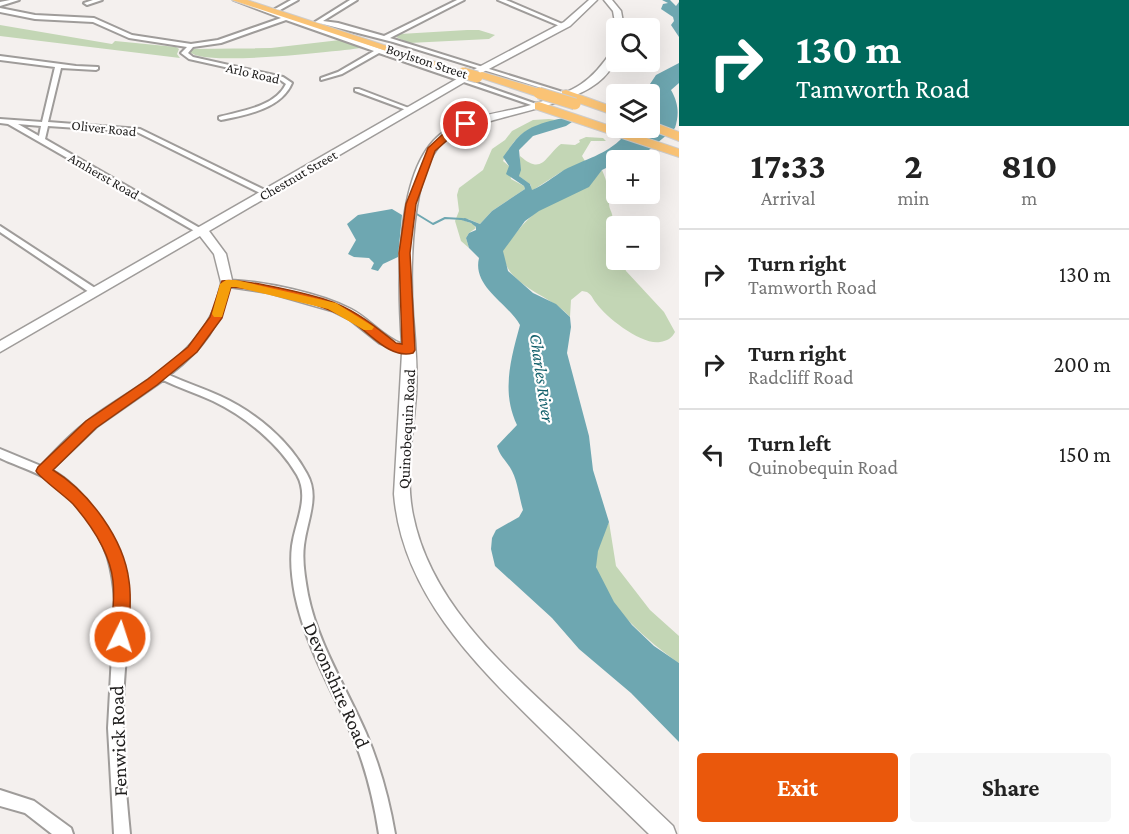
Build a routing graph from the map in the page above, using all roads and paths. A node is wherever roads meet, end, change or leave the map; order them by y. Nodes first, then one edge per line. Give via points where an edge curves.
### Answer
1 (16, 0) edge
2 (99, 0) edge
3 (237, 0) edge
4 (249, 0) edge
5 (295, 0) edge
6 (354, 0) edge
7 (461, 0) edge
8 (593, 0) edge
9 (608, 0) edge
10 (506, 1) edge
11 (87, 3) dead end
12 (0, 4) edge
13 (278, 9) junction
14 (0, 10) edge
15 (285, 18) junction
16 (618, 18) edge
17 (318, 22) junction
18 (564, 26) junction
19 (385, 38) junction
20 (191, 46) junction
21 (379, 51) junction
22 (0, 58) edge
23 (606, 65) edge
24 (58, 66) junction
25 (96, 68) dead end
26 (472, 74) junction
27 (323, 79) dead end
28 (357, 90) dead end
29 (537, 98) junction
30 (570, 102) junction
31 (411, 110) junction
32 (606, 110) edge
33 (606, 115) edge
34 (221, 118) dead end
35 (606, 119) edge
36 (606, 119) edge
37 (4, 121) edge
38 (45, 123) junction
39 (41, 140) junction
40 (267, 193) junction
41 (0, 228) edge
42 (201, 231) junction
43 (226, 284) junction
44 (95, 292) junction
45 (0, 347) edge
46 (409, 350) junction
47 (162, 375) junction
48 (0, 453) edge
49 (43, 471) junction
50 (0, 798) edge
51 (65, 834) edge
52 (122, 834) edge
53 (387, 834) edge
54 (665, 834) edge

1 - 12 street
2 - 11 street
3 - 15 street
3 - 26 highway, Boylston Street
4 - 13 highway, Boylston Street
5 - 13 street
6 - 17 street
7 - 19 street
8 - 18 main road, Chestnut Street
9 - 16 main road
10 - 18 street
13 - 17 highway, Boylston Street
14 - 20 street via 27,16 94,20 136,39
15 - 20 street via 219,42
15 - 21 street
17 - 19 street
17 - 26 highway, Boylston Street
18 - 26 main road, Chestnut Street
19 - 26 street
20 - 34 street, Arlo Road via 184,53 191,58 289,83 283,94 272,101
21 - 26 street
21 - 27 street
22 - 24 street
23 - 30 main road
24 - 25 street
24 - 38 street
26 - 29 highway, Boylston Street
26 - 30 street
26 - 31 main road, Chestnut Street
28 - 31 street
29 - 30 highway, Boylston Street, bridge
29 - 36 highway
29 - 46 main road, Quinobequin Road via 461,126 429,154 411,204 406,237
30 - 32 highway
30 - 33 highway, Boylston Street
30 - 35 highway, Boylston Street
31 - 40 main road, Chestnut Street
37 - 38 street, Oliver Road
37 - 39 street, Amherst Road
38 - 39 street
38 - 40 street, Oliver Road via 142,132
39 - 42 street, Amherst Road
40 - 42 main road, Chestnut Street
41 - 44 street
42 - 43 main road via 223,262
42 - 44 main road, Chestnut Street
43 - 46 main road via 247,285 332,306 392,346
43 - 47 street via 219,312 209,330
44 - 45 main road, Chestnut Street
46 - 54 main road, Quinobequin Road via 411,390 402,462 403,503 409,538 423,572 456,622 499,673
47 - 49 street via 91,425
47 - 53 street, Devonshire Road via 224,402 258,425 295,465 307,485 310,500 298,544 304,606 369,757
48 - 49 street, Fenwick Road
49 - 52 street, Fenwick Road via 86,509 105,536 119,569 122,604 115,738
50 - 51 street via 29,807

